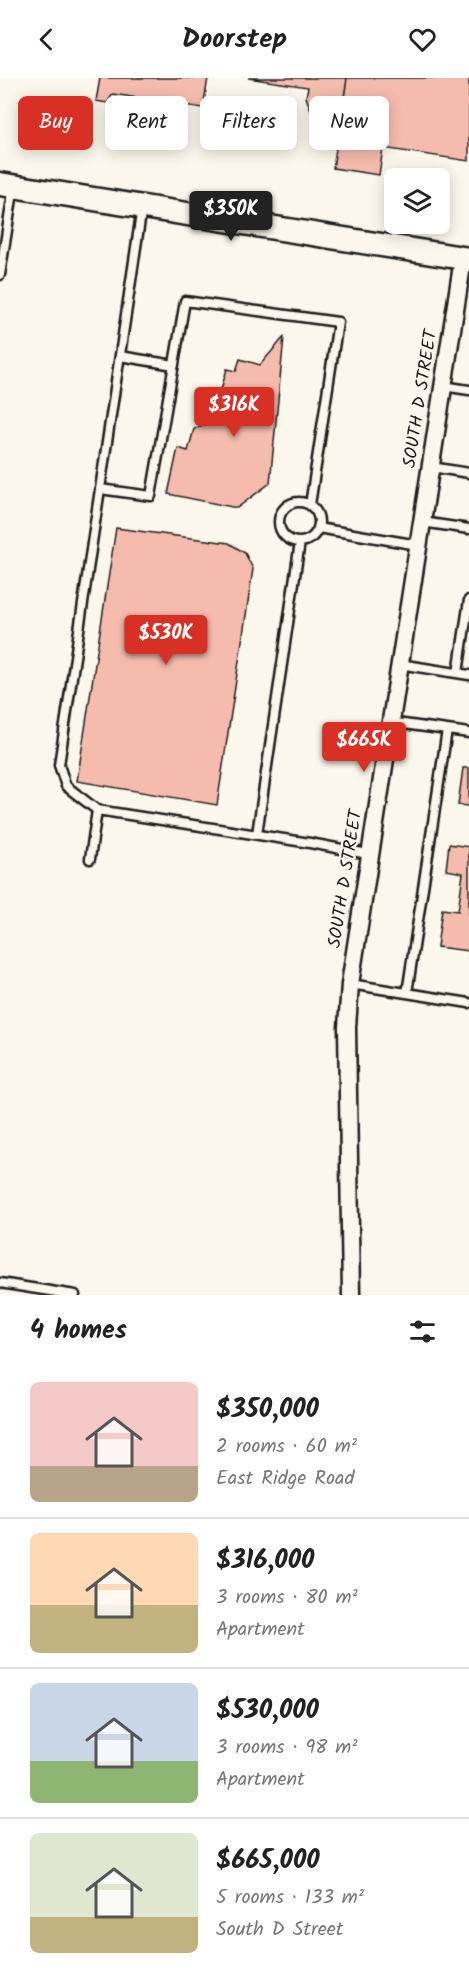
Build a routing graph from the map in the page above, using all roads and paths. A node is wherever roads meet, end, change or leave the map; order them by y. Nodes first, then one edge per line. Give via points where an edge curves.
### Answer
1 (7, 185) edge
2 (142, 207) junction
3 (466, 259) edge
4 (0, 270) edge
5 (0, 275) edge
6 (120, 356) junction
7 (174, 365) junction
8 (443, 386) junction
9 (469, 390) edge
10 (431, 467) junction
11 (469, 473) edge
12 (100, 489) junction
13 (310, 505) junction
14 (421, 522) junction
15 (318, 528) junction
16 (469, 529) edge
17 (300, 542) junction
18 (417, 545) junction
19 (469, 600) edge
20 (465, 645) edge
21 (399, 664) junction
22 (458, 674) junction
23 (469, 675) edge
24 (389, 722) junction
25 (447, 730) junction
26 (469, 733) edge
27 (97, 810) junction
28 (257, 834) junction
29 (369, 854) junction
30 (90, 859) dead end
31 (350, 984) junction
32 (407, 993) junction
33 (469, 1003) edge
34 (0, 1283) edge
35 (75, 1295) edge
36 (351, 1295) edge

1 - 2 main road
1 - 4 lane
2 - 3 main road
2 - 6 lane
3 - 8 street, SOUTH D STREET
4 - 5 lane
6 - 7 lane
6 - 12 lane
7 - 12 lane via 151,496
7 - 13 lane via 185,301 338,322
8 - 9 lane
8 - 10 street, SOUTH D STREET
10 - 11 lane
10 - 14 street, SOUTH D STREET
12 - 27 lane via 59,765 66,786
13 - 15 lane via 318,515
13 - 17 lane via 291,502 279,516 282,534
14 - 16 lane
14 - 18 street, SOUTH D STREET
15 - 17 lane via 311,538
15 - 18 lane
17 - 28 lane
18 - 21 street, SOUTH D STREET
19 - 20 lane
20 - 22 lane
21 - 22 lane
21 - 24 street, SOUTH D STREET
22 - 23 lane
24 - 25 lane
24 - 29 street, SOUTH D STREET
25 - 26 lane
25 - 32 lane
27 - 28 lane
27 - 30 lane
28 - 29 lane
29 - 31 street, SOUTH D STREET
31 - 32 lane
31 - 36 street, SOUTH D STREET via 347,1027
32 - 33 lane
34 - 35 lane

